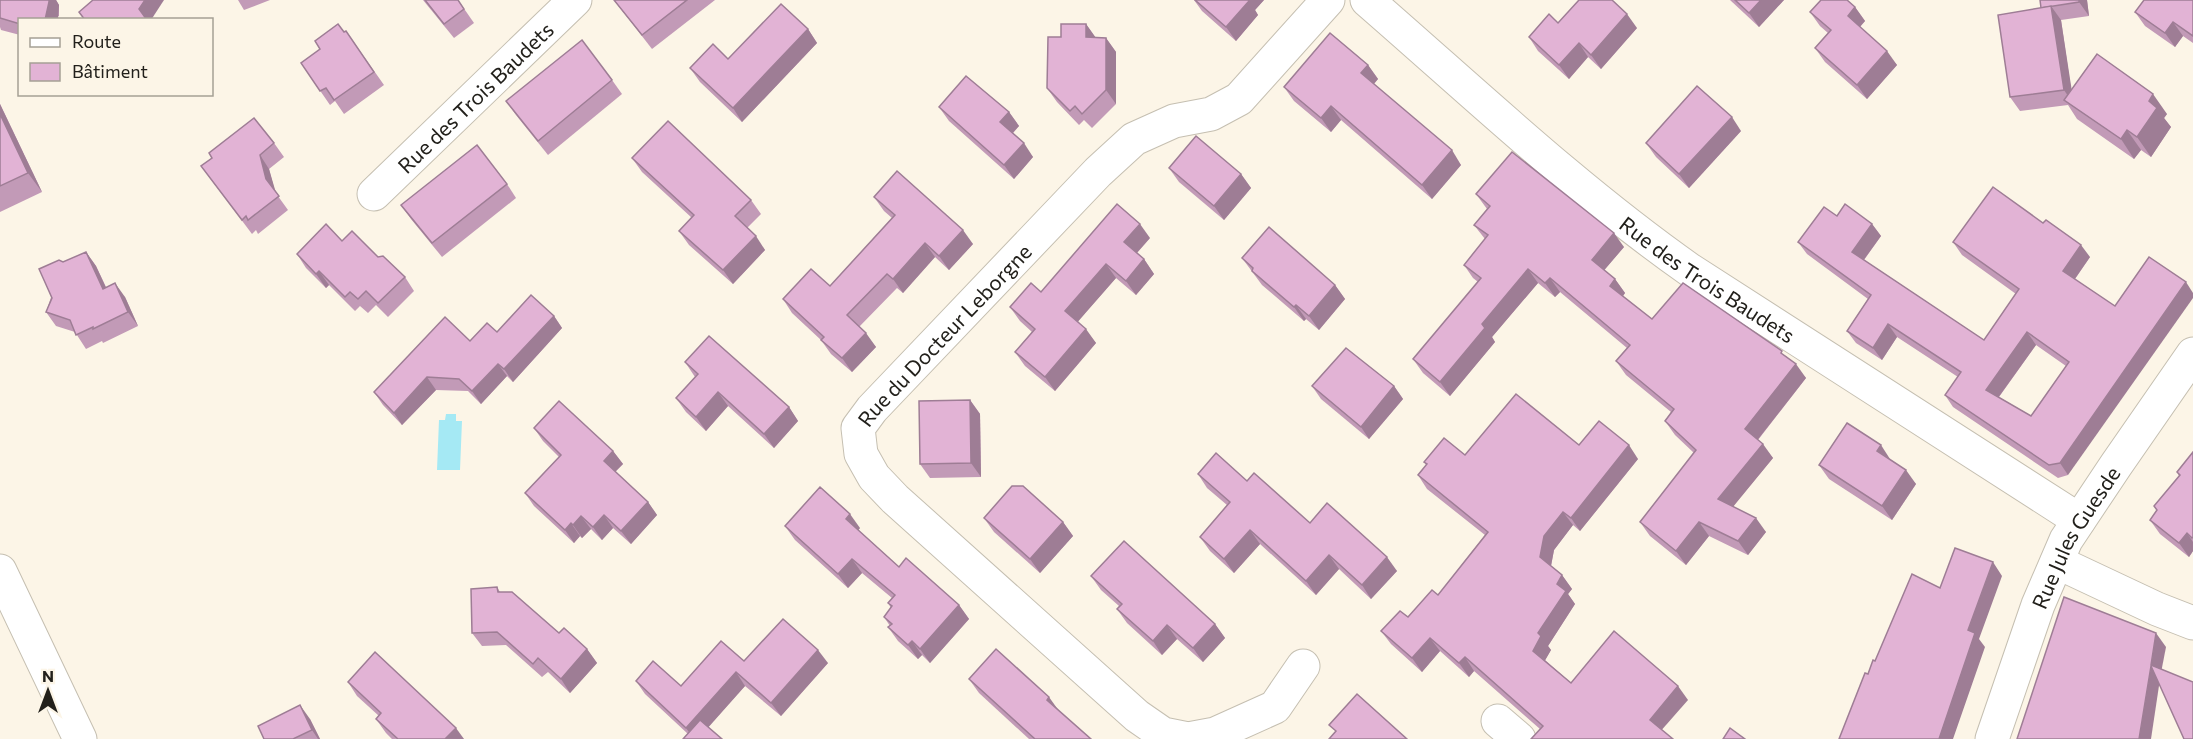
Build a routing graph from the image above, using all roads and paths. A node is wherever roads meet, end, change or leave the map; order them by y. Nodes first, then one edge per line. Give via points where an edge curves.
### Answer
1 (575, 0) edge
2 (1328, 0) edge
3 (1367, 0) edge
4 (374, 194) dead end
5 (2193, 354) edge
6 (2079, 520) junction
7 (2057, 562) junction
8 (0, 571) edge
9 (2193, 623) edge
10 (1304, 666) dead end
11 (80, 739) edge
12 (1992, 739) edge

1 - 4 street, Rue des Trois Baudets
2 - 10 street, Rue du Docteur Leborgne via 1239,99 1211,114 1174,121 1134,139 1105,165 858,428 861,454 874,477 895,499 1137,716 1163,734 1188,739 1215,734 1275,707
3 - 6 street, Rue des Trois Baudets via 1642,236
5 - 6 street, Rue Jules Guesde
6 - 7 street, Rue Jules Guesde
7 - 9 street
7 - 12 street, Rue Jules Guesde
8 - 11 street

